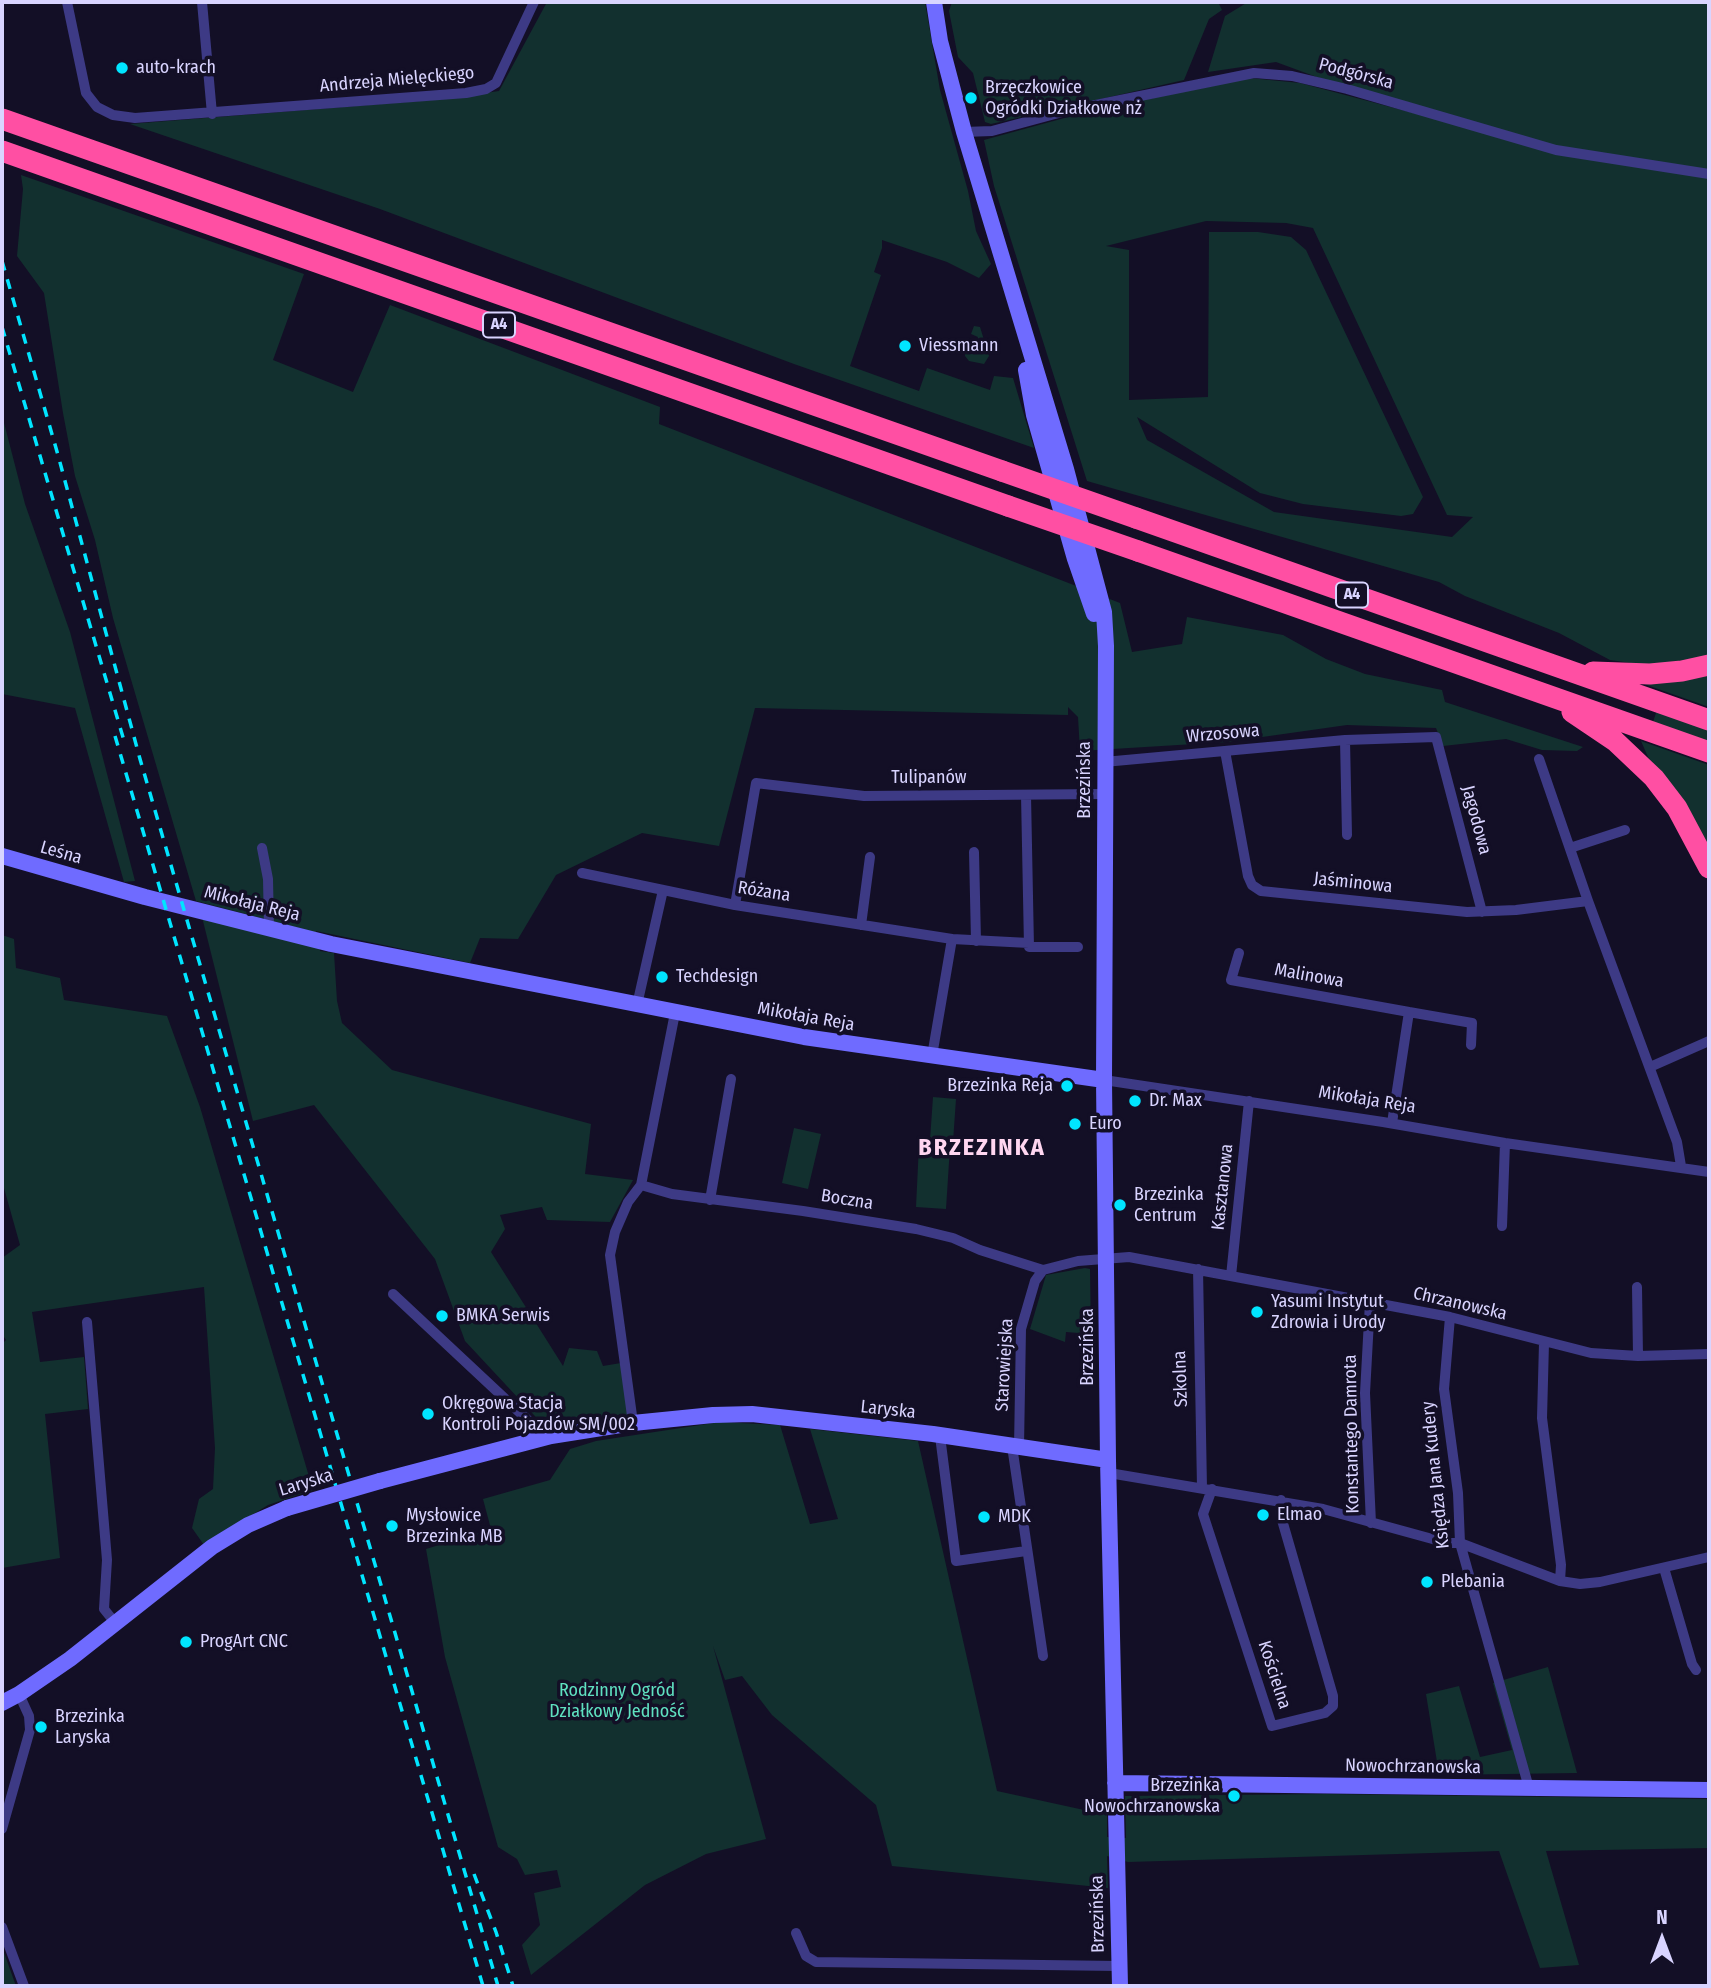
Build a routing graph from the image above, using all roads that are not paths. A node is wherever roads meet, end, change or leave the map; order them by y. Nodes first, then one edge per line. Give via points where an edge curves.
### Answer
1 (67, 2) edge
2 (202, 2) edge
3 (534, 2) edge
4 (934, 2) edge
5 (212, 114) junction
6 (2, 120) edge
7 (964, 132) junction
8 (2, 151) edge
9 (1709, 174) edge
10 (1709, 664) edge
11 (1569, 671) junction
12 (1547, 695) junction
13 (1709, 720) edge
14 (1436, 737) joint
15 (1345, 740) junction
16 (1225, 751) junction
17 (1709, 752) edge
18 (1539, 759) dead end
19 (1104, 762) junction
20 (1104, 794) junction
21 (1026, 795) junction
22 (1625, 830) dead end
23 (1347, 835) dead end
24 (262, 848) dead end
25 (1570, 848) junction
26 (974, 852) dead end
27 (2, 856) edge
28 (870, 857) dead end
29 (1709, 868) edge
30 (582, 873) dead end
31 (110, 887) joint
32 (663, 890) junction
33 (1588, 901) junction
34 (735, 905) junction
35 (1482, 912) junction
36 (861, 925) junction
37 (275, 930) junction
38 (951, 939) junction
39 (976, 941) junction
40 (1029, 945) junction
41 (1078, 947) dead end
42 (1239, 953) dead end
43 (637, 1005) junction
44 (1409, 1012) junction
45 (675, 1013) junction
46 (1709, 1041) edge
47 (1471, 1045) dead end
48 (932, 1056) junction
49 (1650, 1067) junction
50 (731, 1079) dead end
51 (1104, 1080) junction
52 (1250, 1101) junction
53 (1392, 1124) junction
54 (1504, 1143) junction
55 (1681, 1166) junction
56 (1709, 1171) edge
57 (640, 1185) junction
58 (710, 1200) junction
59 (1502, 1226) dead end
60 (1107, 1257) junction
61 (1198, 1269) junction
62 (1043, 1270) junction
63 (1231, 1276) junction
64 (1637, 1287) dead end
65 (393, 1294) dead end
66 (1370, 1302) junction
67 (1450, 1317) junction
68 (87, 1322) dead end
69 (1544, 1343) junction
70 (1709, 1354) edge
71 (1638, 1356) junction
72 (633, 1423) junction
73 (940, 1436) junction
74 (536, 1439) junction
75 (1015, 1447) junction
76 (1109, 1466) junction
77 (1207, 1489) junction
78 (1281, 1500) junction
79 (1371, 1523) junction
80 (1460, 1544) junction
81 (1026, 1551) junction
82 (1709, 1557) edge
83 (1664, 1568) junction
84 (1560, 1581) junction
85 (116, 1624) junction
86 (1043, 1656) dead end
87 (1696, 1670) dead end
88 (19, 1694) junction
89 (2, 1703) edge
90 (1115, 1783) junction
91 (1529, 1788) junction
92 (1709, 1790) edge
93 (2, 1829) edge
94 (2, 1927) edge
95 (796, 1933) dead end
96 (1118, 1966) junction
97 (24, 1986) edge
98 (1120, 1986) edge

1 - 5 street, Andrzeja Mielęckiego via 86,93 97,107 124,117
2 - 5 street
3 - 5 street, Andrzeja Mielęckiego via 496,83 486,89
4 - 7 street, Brzezińska
6 - 11 highway, A4, bridge
7 - 9 street, Podgórska via 992,131 1066,111 1254,73 1336,86 1556,150
7 - 19 street, Brzezińska via 1013,297 1034,415 1098,628
8 - 12 highway, A4, bridge
10 - 11 highway via 1650,674
11 - 13 highway, A4
12 - 17 highway, A4
12 - 29 highway via 1643,765 1677,808
14 - 15 street, Wrzosowa
14 - 35 street, Jagodowa
15 - 16 street, Wrzosowa
15 - 23 street
16 - 19 street, Wrzosowa
16 - 35 street, Jaśminowa via 1252,885 1262,891
18 - 25 street
19 - 20 street, Brzezińska
20 - 21 street, Tulipanów
20 - 51 street, Brzezińska
21 - 34 street, Tulipanów via 864,796 756,783
21 - 40 street
22 - 25 street
24 - 37 street
25 - 33 street
26 - 39 street
27 - 31 street, Leśna
28 - 36 street
30 - 32 street, Różana
31 - 37 street, Mikołaja Reja
32 - 34 street, Różana
32 - 43 street
33 - 35 street, Jaśminowa
33 - 49 street
34 - 36 street, Różana
36 - 38 street, Różana
37 - 43 street, Mikołaja Reja
38 - 39 street, Różana
38 - 48 street
39 - 40 street, Różana
40 - 41 street, Różana
42 - 44 street, Malinowa via 1231,980
43 - 45 street, Mikołaja Reja
44 - 47 street, Malinowa via 1472,1023
44 - 53 street
45 - 48 street, Mikołaja Reja
45 - 57 street
46 - 49 street
48 - 51 street, Mikołaja Reja
49 - 55 street
50 - 58 street
51 - 52 street, Mikołaja Reja
51 - 60 street, Brzezińska
52 - 53 street, Mikołaja Reja
52 - 63 street, Kasztanowa
53 - 54 street, Mikołaja Reja
54 - 55 street, Mikołaja Reja
54 - 59 street
55 - 56 street, Mikołaja Reja
57 - 58 street, Boczna
57 - 72 street via 615,1232 610,1255
58 - 62 street, Boczna via 916,1229
60 - 61 street, Chrzanowska
60 - 62 street
60 - 76 street, Brzezińska
61 - 63 street, Chrzanowska
61 - 77 street, Szkolna
62 - 75 street, Starowiejska via 1021,1329
63 - 66 street, Chrzanowska
64 - 71 street
65 - 74 street via 532,1424
66 - 67 street, Chrzanowska
66 - 79 street, Konstantego Damrota via 1365,1393
67 - 69 street, Chrzanowska
67 - 80 street, Księdza Jana Kudery via 1444,1389
68 - 85 street via 107,1560 104,1608
69 - 71 street, Chrzanowska
69 - 84 street via 1542,1418
70 - 71 street, Chrzanowska
72 - 73 street, Laryska via 752,1415
72 - 74 street, Laryska
73 - 75 street, Laryska
73 - 81 street via 956,1561
74 - 85 street, Laryska, bridge via 287,1508 248,1525 212,1547
75 - 76 street, Laryska
75 - 81 street
76 - 77 street
76 - 90 street, Brzezińska
77 - 78 street
77 - 78 street, Kościelna via 1203,1514 1272,1726 1325,1713 1333,1696 1280,1513
78 - 79 street
79 - 80 street
80 - 84 street
80 - 91 street, Księdza Jana Kudery
81 - 86 street
82 - 83 street
83 - 84 street via 1600,1582
83 - 87 street
85 - 88 street, Laryska
88 - 89 street, Laryska
88 - 93 street via 30,1730
90 - 91 street, Nowochrzanowska
90 - 96 street, Brzezińska
91 - 92 street, Nowochrzanowska
94 - 97 street
95 - 96 street, Brzezińska via 806,1956 816,1962
96 - 98 street, Brzezińska

